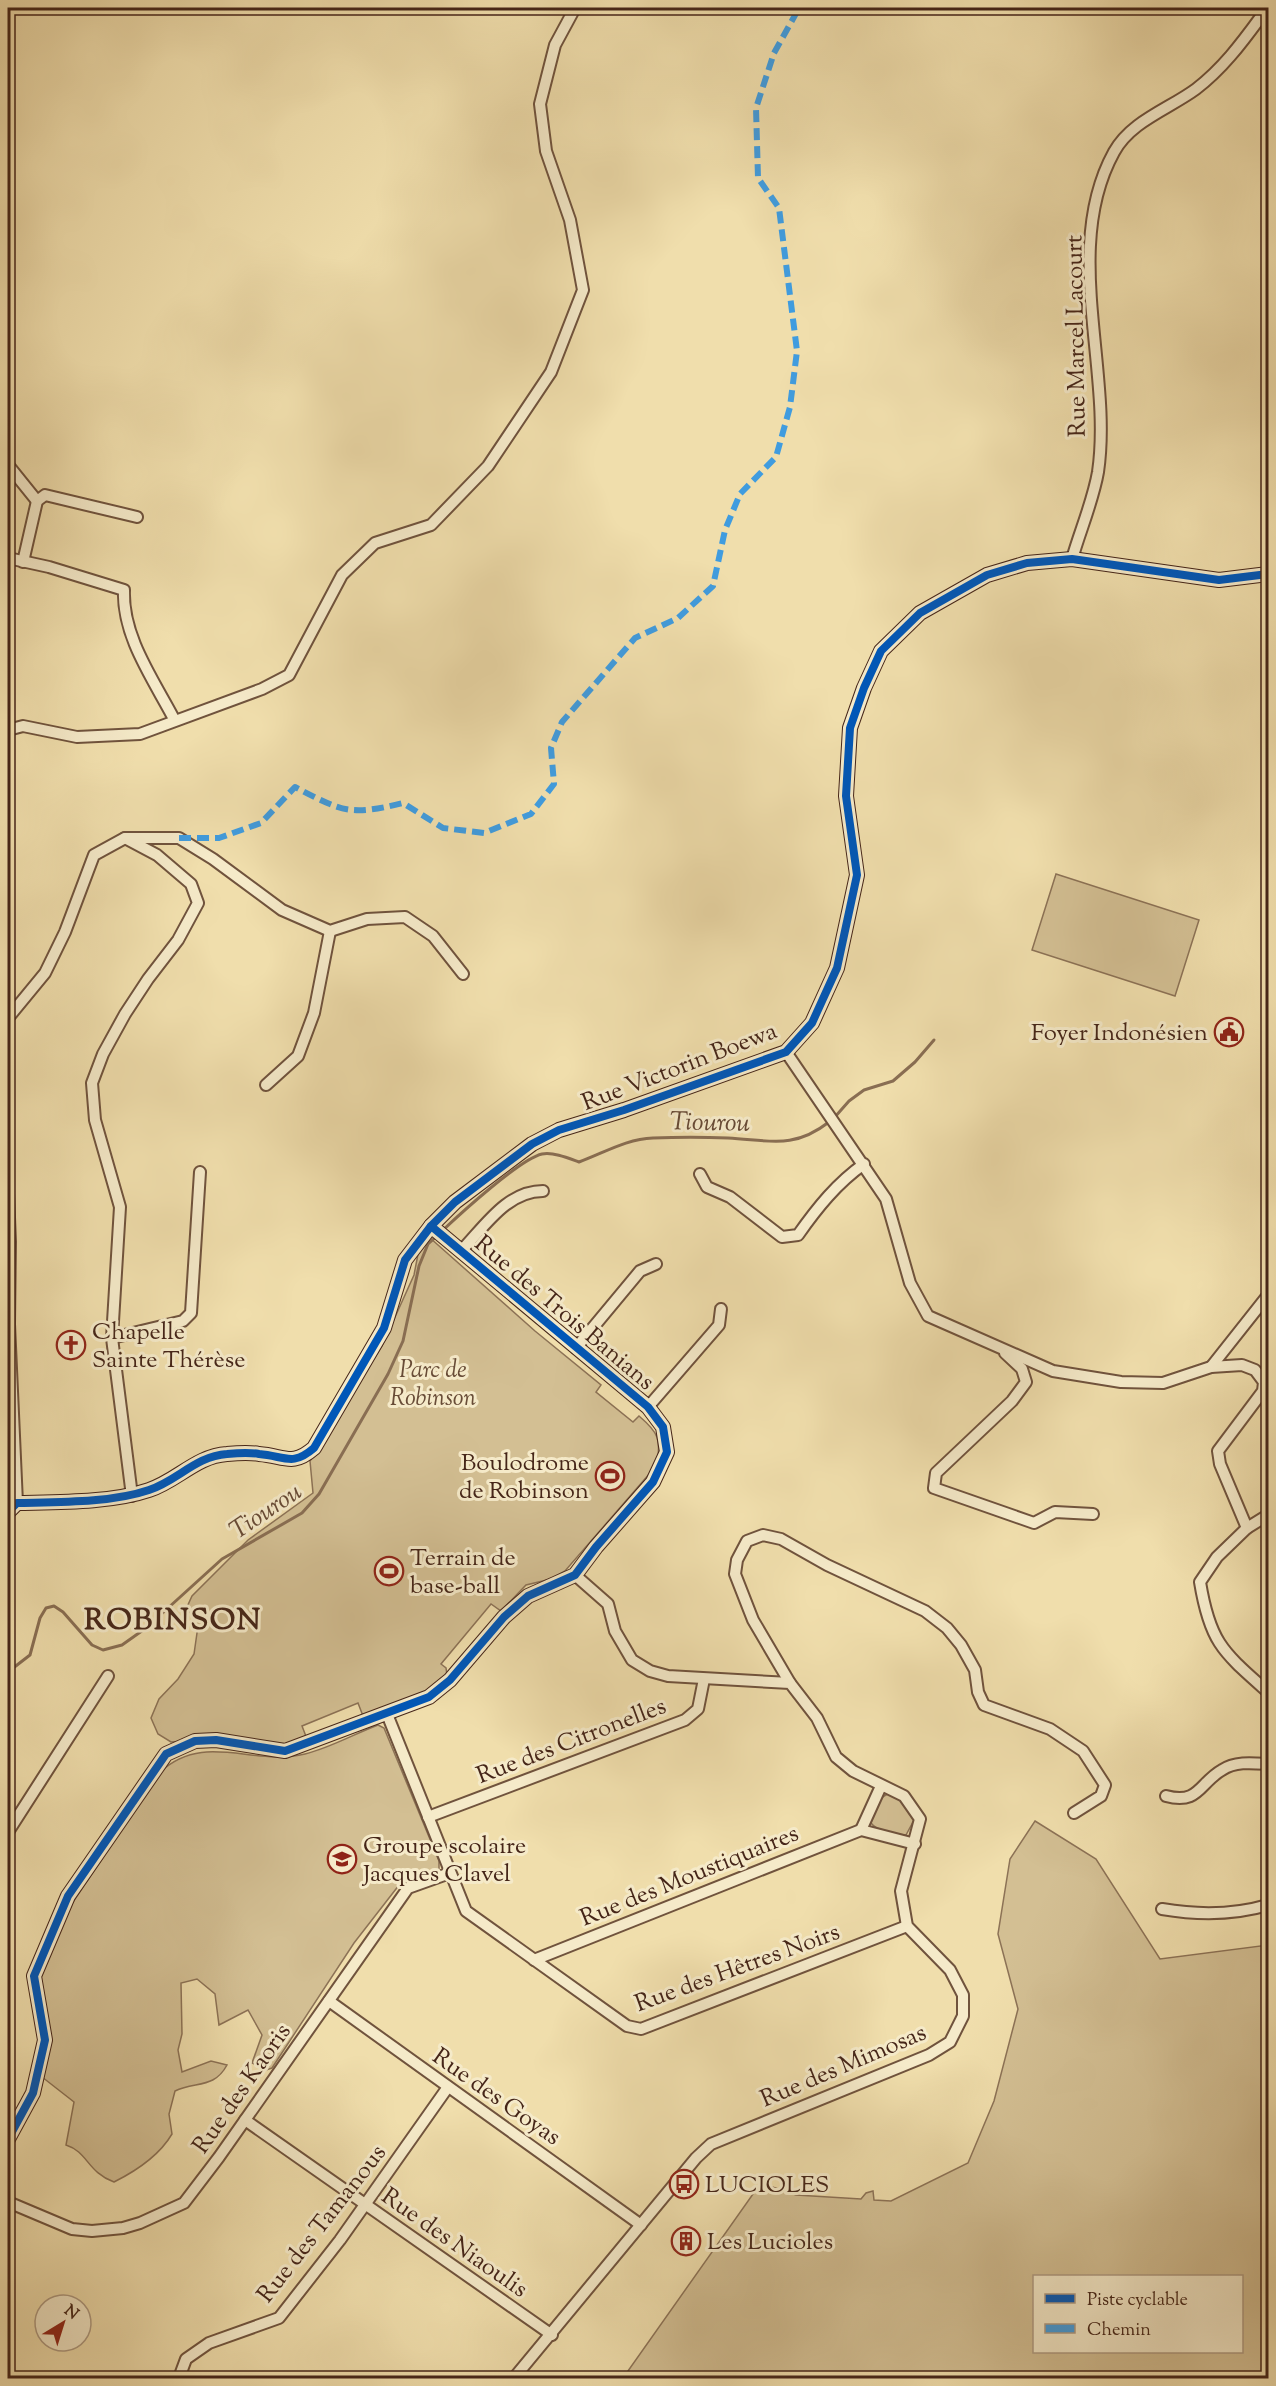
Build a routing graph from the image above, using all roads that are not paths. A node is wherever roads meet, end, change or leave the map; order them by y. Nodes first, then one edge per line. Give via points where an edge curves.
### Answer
1 (575, 8) edge
2 (1260, 18) dead end
3 (8, 465) edge
4 (37, 501) junction
5 (137, 516) dead end
6 (8, 558) edge
7 (1072, 559) junction
8 (23, 562) junction
9 (1269, 574) edge
10 (174, 719) junction
11 (8, 729) edge
12 (125, 838) junction
13 (330, 931) junction
14 (463, 974) dead end
15 (8, 1018) edge
16 (786, 1052) junction
17 (266, 1085) dead end
18 (864, 1164) junction
19 (200, 1172) dead end
20 (700, 1174) dead end
21 (543, 1191) dead end
22 (8, 1193) edge
23 (438, 1231) junction
24 (461, 1251) junction
25 (656, 1264) dead end
26 (1269, 1295) edge
27 (721, 1309) dead end
28 (112, 1338) junction
29 (998, 1346) junction
30 (576, 1348) junction
31 (1211, 1367) junction
32 (648, 1407) junction
33 (132, 1496) junction
34 (12, 1508) edge
35 (1093, 1514) dead end
36 (1269, 1515) edge
37 (1247, 1528) junction
38 (575, 1575) junction
39 (108, 1676) dead end
40 (704, 1678) junction
41 (790, 1683) junction
42 (1269, 1692) edge
43 (387, 1714) junction
44 (1269, 1764) edge
45 (881, 1786) junction
46 (1166, 1796) dead end
47 (1074, 1813) dead end
48 (428, 1817) junction
49 (861, 1830) junction
50 (8, 1832) edge
51 (915, 1844) junction
52 (450, 1873) junction
53 (1269, 1905) edge
54 (1162, 1909) dead end
55 (907, 1926) junction
56 (534, 1960) junction
57 (329, 2001) junction
58 (448, 2087) junction
59 (245, 2120) junction
60 (8, 2139) edge
61 (10, 2205) edge
62 (366, 2205) junction
63 (642, 2225) junction
64 (552, 2335) junction
65 (178, 2379) edge
66 (514, 2379) edge

1 - 10 street via 555,45 540,104 546,151 570,220 583,290 551,372 488,466 431,525 375,543 342,575 289,675 208,710
2 - 7 street, Rue Marcel Lacourt via 1218,70 1122,140 1113,153 1097,197 1090,297 1098,398 1098,472
3 - 4 street
4 - 5 street via 45,495
4 - 8 street
6 - 8 street
7 - 9 street, Rue Victorin Boewa via 1219,580
7 - 16 street, Rue Victorin Boewa via 1027,564 987,576 920,613 881,651 850,728 846,796 857,875 837,968 812,1023
8 - 10 street via 124,590 123,607 137,650
10 - 11 street via 140,734 77,737 23,726
12 - 13 street via 179,838 282,910
12 - 15 street via 94,855 45,973
12 - 28 street via 157,855 191,884 198,903 178,940 125,1014 92,1083 94,1120 120,1207
13 - 14 street via 367,920 405,917 433,936
13 - 17 street via 314,1013 298,1056
16 - 18 street
16 - 23 street, Rue Victorin Boewa via 559,1130 525,1147 455,1202
18 - 20 street via 829,1195 798,1235 783,1237 730,1197 707,1187
18 - 29 street via 886,1199 910,1283 928,1316
19 - 28 street via 191,1313 183,1321
21 - 24 street via 527,1191 505,1204
22 - 34 street
23 - 24 street, Rue des Trois Banians
23 - 33 street, Rue Victorin Boewa via 405,1260 384,1328 310,1452 295,1460 225,1454
24 - 30 street, Rue des Trois Banians
25 - 30 street via 640,1271
26 - 31 street
27 - 32 street via 719,1325
28 - 33 street
29 - 31 street via 1053,1371 1121,1382 1163,1383
29 - 35 street via 1022,1370 1026,1382 1012,1401 936,1473 934,1488 1035,1523 1055,1512
30 - 32 street, Rue des Trois Banians
31 - 37 street via 1242,1365 1255,1370 1264,1382 1257,1402 1218,1451
32 - 38 street, Rue des Trois Banians via 663,1427 667,1452 653,1482
33 - 34 street, Rue Victorin Boewa
36 - 37 street
37 - 42 street via 1217,1557 1200,1582 1206,1618 1221,1648
38 - 40 street via 609,1604 615,1631 632,1660 668,1676
38 - 43 street via 528,1596 504,1617 450,1680 429,1697
39 - 50 street
40 - 41 street
40 - 48 street, Rue des Citronelles via 698,1710 685,1720
41 - 45 street via 817,1718 836,1757
41 - 47 street via 753,1620 735,1574 747,1541 762,1535 781,1539 925,1611 947,1628 962,1645 975,1670 984,1706 1050,1729 1083,1751 1105,1785 1101,1796
43 - 48 street, Rue des Hêtres Noirs
43 - 60 street via 285,1751 216,1740 195,1741 166,1754 68,1896 34,1976 45,2040 33,2093
44 - 46 street via 1244,1763 1222,1769 1198,1792 1180,1800
45 - 49 street
45 - 51 street via 904,1796 920,1819
48 - 52 street, Rue des Hêtres Noirs
49 - 51 street
49 - 56 street, Rue des Moustiquaires
51 - 55 street via 901,1891
52 - 56 street, Rue des Hêtres Noirs via 466,1911
52 - 57 street, Rue des Kaoris via 408,1888
53 - 54 street via 1244,1912
55 - 56 street, Rue des Hêtres Noirs via 641,2030 627,2026
55 - 63 street, Rue des Mimosas via 950,1970 963,1995 963,2016 950,2042 929,2055 711,2144
57 - 58 street, Rue des Goyas
57 - 59 street, Rue des Kaoris
58 - 62 street, Rue des Tamanous
58 - 63 street, Rue des Goyas
59 - 61 street, Rue des Kaoris via 184,2203 156,2218 123,2228 75,2230
59 - 62 street, Rue des Niaoulis
62 - 64 street, Rue des Niaoulis
62 - 65 street, Rue des Tamanous via 279,2318 209,2343 186,2360
63 - 64 street, Rue des Mimosas
64 - 66 street, Rue des Mimosas

